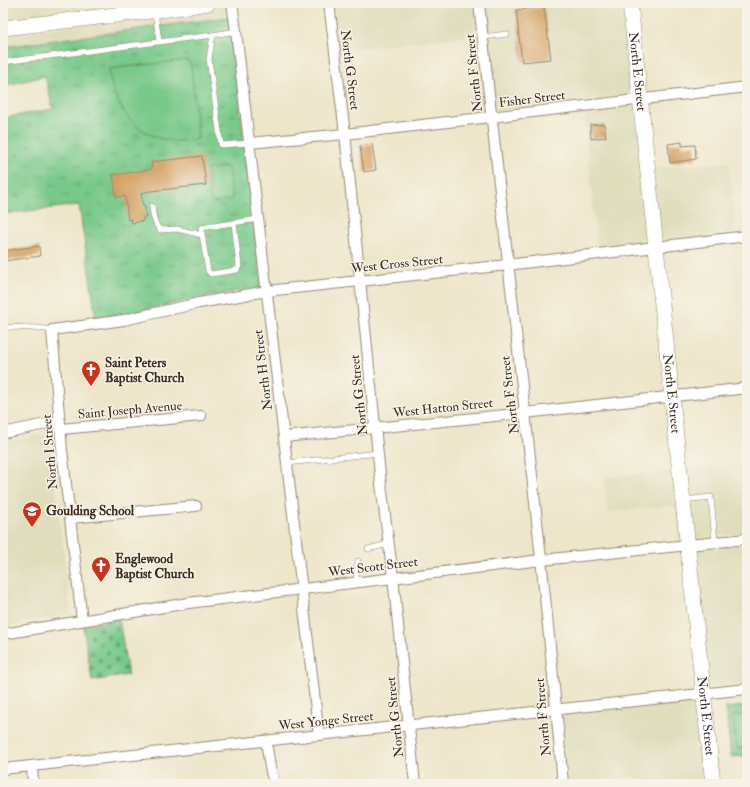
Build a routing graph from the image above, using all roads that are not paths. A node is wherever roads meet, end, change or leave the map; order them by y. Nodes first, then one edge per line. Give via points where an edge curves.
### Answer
1 (208, 3) edge
2 (232, 3) edge
3 (329, 3) edge
4 (480, 3) edge
5 (630, 3) edge
6 (155, 11) junction
7 (3, 28) edge
8 (236, 31) junction
9 (507, 34) dead end
10 (213, 35) junction
11 (483, 37) junction
12 (160, 41) junction
13 (3, 62) edge
14 (747, 87) edge
15 (640, 99) junction
16 (492, 116) junction
17 (345, 134) junction
18 (249, 143) junction
19 (152, 206) dead end
20 (258, 219) junction
21 (234, 222) junction
22 (202, 236) junction
23 (747, 236) edge
24 (656, 247) junction
25 (507, 265) junction
26 (361, 281) junction
27 (267, 291) junction
28 (3, 327) edge
29 (52, 330) junction
30 (747, 388) edge
31 (672, 396) junction
32 (525, 413) junction
33 (201, 416) dead end
34 (60, 425) junction
35 (376, 428) junction
36 (3, 433) edge
37 (284, 437) junction
38 (378, 453) junction
39 (287, 463) junction
40 (683, 500) junction
41 (196, 506) dead end
42 (70, 518) junction
43 (747, 539) edge
44 (715, 542) junction
45 (388, 544) junction
46 (688, 544) junction
47 (368, 549) dead end
48 (541, 560) junction
49 (358, 561) dead end
50 (393, 578) junction
51 (358, 582) junction
52 (302, 589) junction
53 (82, 620) junction
54 (3, 634) edge
55 (747, 689) edge
56 (703, 693) junction
57 (556, 710) junction
58 (409, 725) junction
59 (319, 735) junction
60 (266, 741) junction
61 (32, 766) junction
62 (3, 769) edge
63 (34, 784) edge
64 (274, 784) edge
65 (415, 784) edge
66 (563, 784) edge
67 (713, 784) edge

1 - 6 street
2 - 8 street, North H Street
3 - 17 street, North G Street
4 - 11 street, North F Street
5 - 15 street, North E Street
6 - 7 street
6 - 12 lane
8 - 10 lane
8 - 18 street, North H Street
9 - 11 lane
10 - 12 lane
10 - 18 lane via 209,59 221,145
11 - 16 street, North F Street
12 - 13 lane
14 - 15 street, Fisher Street
15 - 16 street, Fisher Street
15 - 24 street, North E Street
16 - 17 street, Fisher Street
16 - 25 street, North F Street
17 - 18 street, Fisher Street
17 - 26 street, North G Street
18 - 20 street, North H Street
19 - 22 lane via 156,226 160,230 177,229
20 - 21 lane
20 - 27 street, North H Street
21 - 22 lane via 201,228
21 - 22 lane via 240,266 237,270 211,274 208,271
23 - 24 street, West Cross Street
24 - 25 street, West Cross Street
24 - 31 street, North E Street
25 - 26 street, West Cross Street
25 - 32 street, North F Street
26 - 27 street, West Cross Street
26 - 35 street, North G Street
27 - 29 street, West Cross Street via 124,320
27 - 37 street, North H Street
28 - 29 lane
29 - 34 street, North I Street
30 - 31 street, West Hatton Street
31 - 32 street, West Hatton Street
31 - 40 street, North E Street
32 - 35 street, West Hatton Street
32 - 48 street, North F Street
33 - 34 street, Saint Joseph Avenue
34 - 36 street, Saint Joseph Avenue
34 - 42 street, North I Street
35 - 37 street, West Hatton Street
35 - 38 street, North G Street
37 - 39 street, North H Street
38 - 39 lane
38 - 45 street, North G Street
39 - 52 street, North H Street
40 - 44 lane via 711,497
40 - 46 street, North E Street
41 - 42 street
42 - 53 street, North I Street
43 - 44 street, West Scott Street
44 - 46 street, West Scott Street
45 - 47 lane
45 - 50 street, North G Street
46 - 48 street, West Scott Street
46 - 56 street, North E Street
48 - 50 street, West Scott Street
48 - 57 street, North F Street
49 - 51 lane
50 - 51 street, West Scott Street
50 - 58 street, North G Street
51 - 52 street, West Scott Street
52 - 53 street, West Scott Street via 188,603
52 - 59 street, North H Street
53 - 54 street, West Scott Street
55 - 56 street, West Yonge Street
56 - 57 street, West Yonge Street
56 - 67 street, North E Street
57 - 58 street, West Yonge Street
57 - 66 street, North F Street
58 - 59 street, West Yonge Street
58 - 65 street, North G Street
59 - 60 street, West Yonge Street
60 - 61 street, West Yonge Street
60 - 64 street
61 - 62 street, West Yonge Street
61 - 63 street

